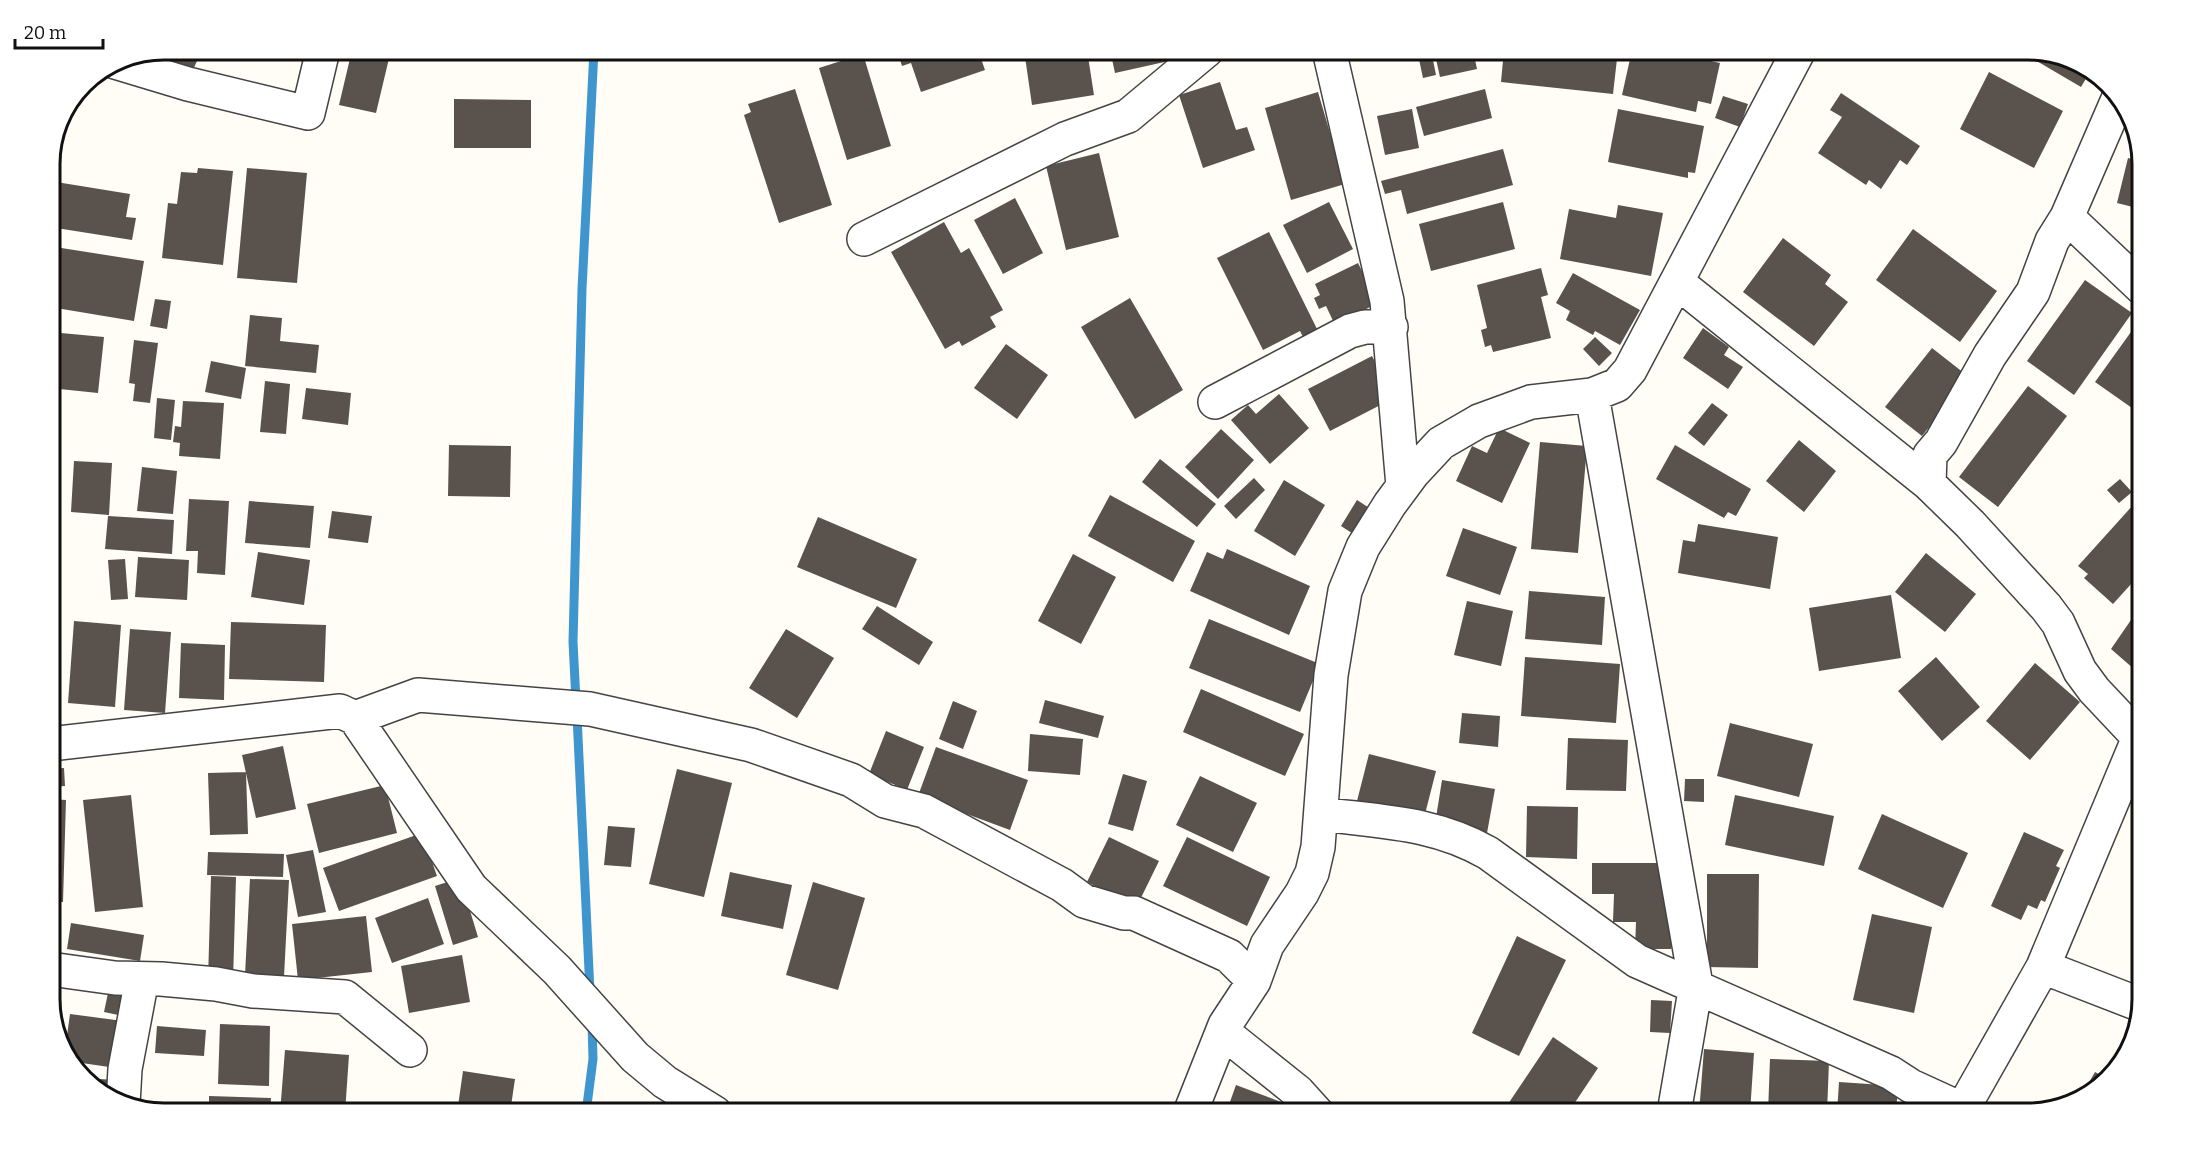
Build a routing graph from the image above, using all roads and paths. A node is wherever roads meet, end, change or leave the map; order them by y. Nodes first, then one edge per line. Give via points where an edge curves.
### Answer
1 (321, 60) edge
2 (1195, 60) edge
3 (1331, 60) edge
4 (1794, 60) edge
5 (133, 65) edge
6 (2115, 107) edge
7 (2067, 217) junction
8 (864, 239) dead end
9 (2132, 279) edge
10 (1677, 282) junction
11 (1391, 327) junction
12 (1592, 395) junction
13 (1215, 402) dead end
14 (1929, 484) junction
15 (1403, 486) junction
16 (355, 718) junction
17 (2132, 727) edge
18 (60, 743) edge
19 (2132, 757) edge
20 (1321, 814) junction
21 (2043, 967) junction
22 (60, 970) edge
23 (142, 979) junction
24 (1254, 981) junction
25 (1696, 985) junction
26 (2132, 1001) edge
27 (1222, 1032) junction
28 (410, 1050) dead end
29 (124, 1094) edge
30 (700, 1103) edge
31 (1194, 1103) edge
32 (1307, 1103) edge
33 (1676, 1103) edge
34 (1947, 1103) edge
35 (1971, 1103) edge

1 - 5 street via 308,113 188,84
2 - 8 street via 1128,116 1065,139
3 - 11 street via 1378,252
4 - 10 street
6 - 7 street
7 - 9 street
7 - 14 street via 2052,241 2033,292 1930,455
10 - 12 street via 1630,370 1617,385
10 - 14 street
11 - 13 street via 1350,331
11 - 15 street
12 - 15 street via 1531,402 1479,421 1442,442
12 - 25 street
14 - 17 street via 2046,607 2058,623 2080,671
15 - 20 street via 1363,546 1345,591 1333,657
16 - 18 street via 340,711
16 - 24 street via 418,694 590,709 751,745 851,780 885,801 924,811 1062,885 1084,901 1134,913 1229,956
16 - 30 street via 471,888 557,970 635,1057
19 - 21 street
20 - 24 street via 1312,873 1268,945
20 - 25 street via 1431,828 1464,839 1637,961
21 - 26 street
21 - 35 street
22 - 23 street
23 - 28 street via 216,984 253,992 345,997
23 - 29 street
24 - 27 street
25 - 33 street
25 - 34 street via 1891,1073
27 - 31 street
27 - 32 street

